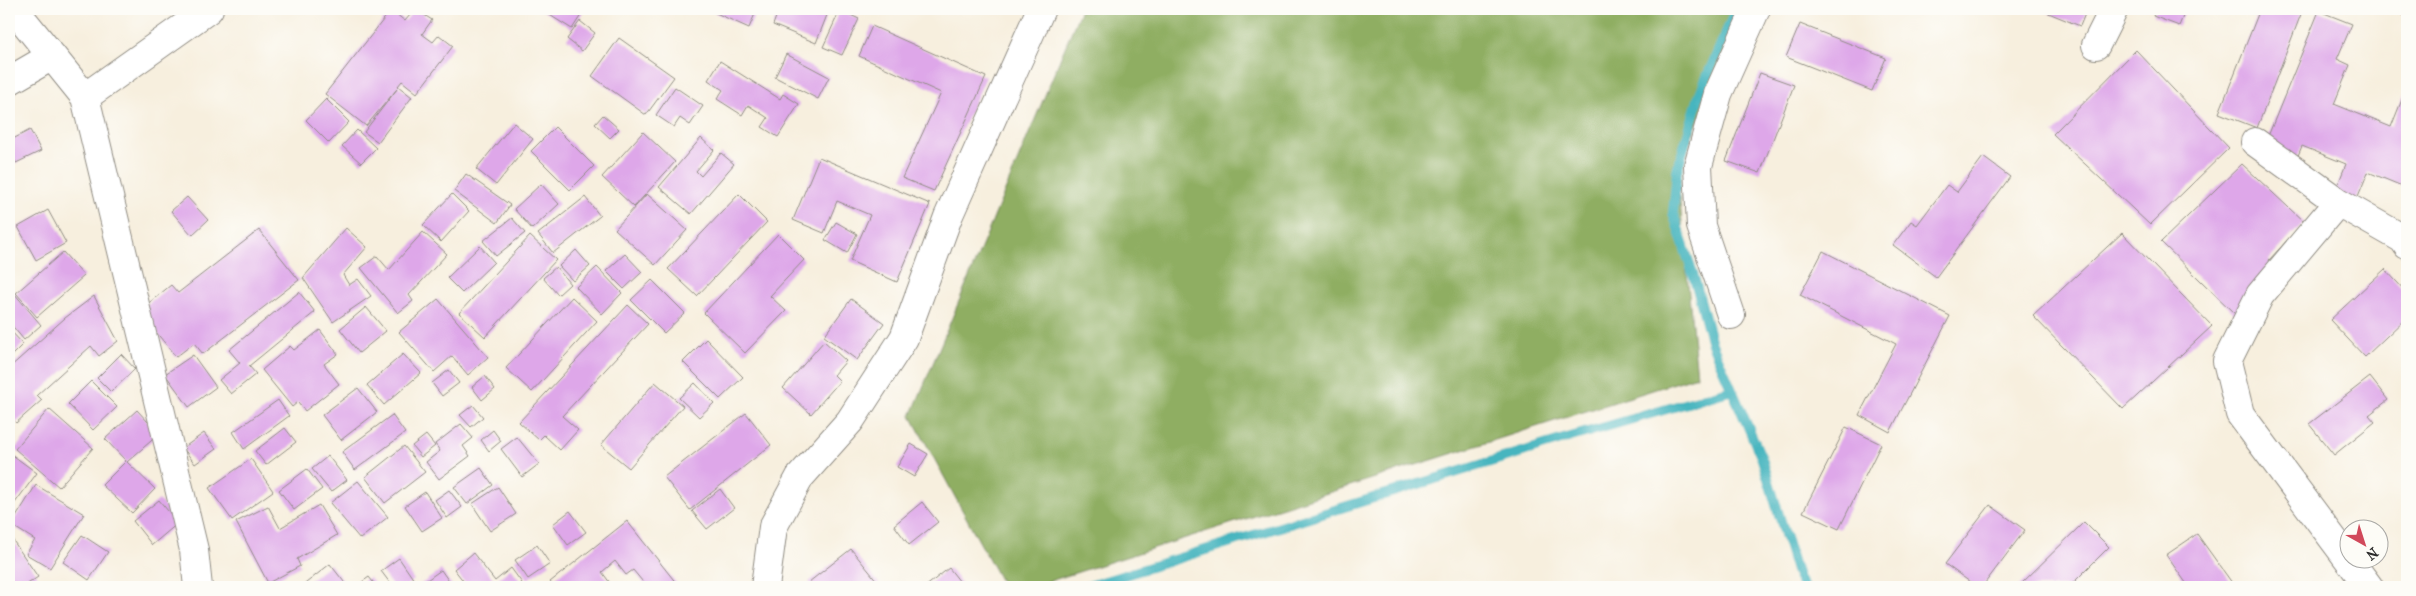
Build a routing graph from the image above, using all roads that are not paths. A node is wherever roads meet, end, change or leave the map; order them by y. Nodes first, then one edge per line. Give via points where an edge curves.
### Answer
1 (14, 9) edge
2 (209, 9) edge
3 (1041, 9) edge
4 (1756, 9) edge
5 (2114, 9) edge
6 (2096, 45) dead end
7 (52, 56) junction
8 (9, 81) edge
9 (85, 97) junction
10 (2255, 142) dead end
11 (2338, 202) junction
12 (2407, 245) edge
13 (1730, 315) dead end
14 (198, 587) edge
15 (765, 587) edge
16 (2369, 587) edge

1 - 7 street
2 - 9 street
3 - 15 street via 948,216 904,338 850,420 800,477 773,527
4 - 13 street via 1718,94 1698,166 1701,226
5 - 6 street
7 - 8 street
7 - 9 street
9 - 14 street via 194,550
10 - 11 street
11 - 12 street via 2403,239
11 - 16 street via 2260,295 2227,362 2240,414

